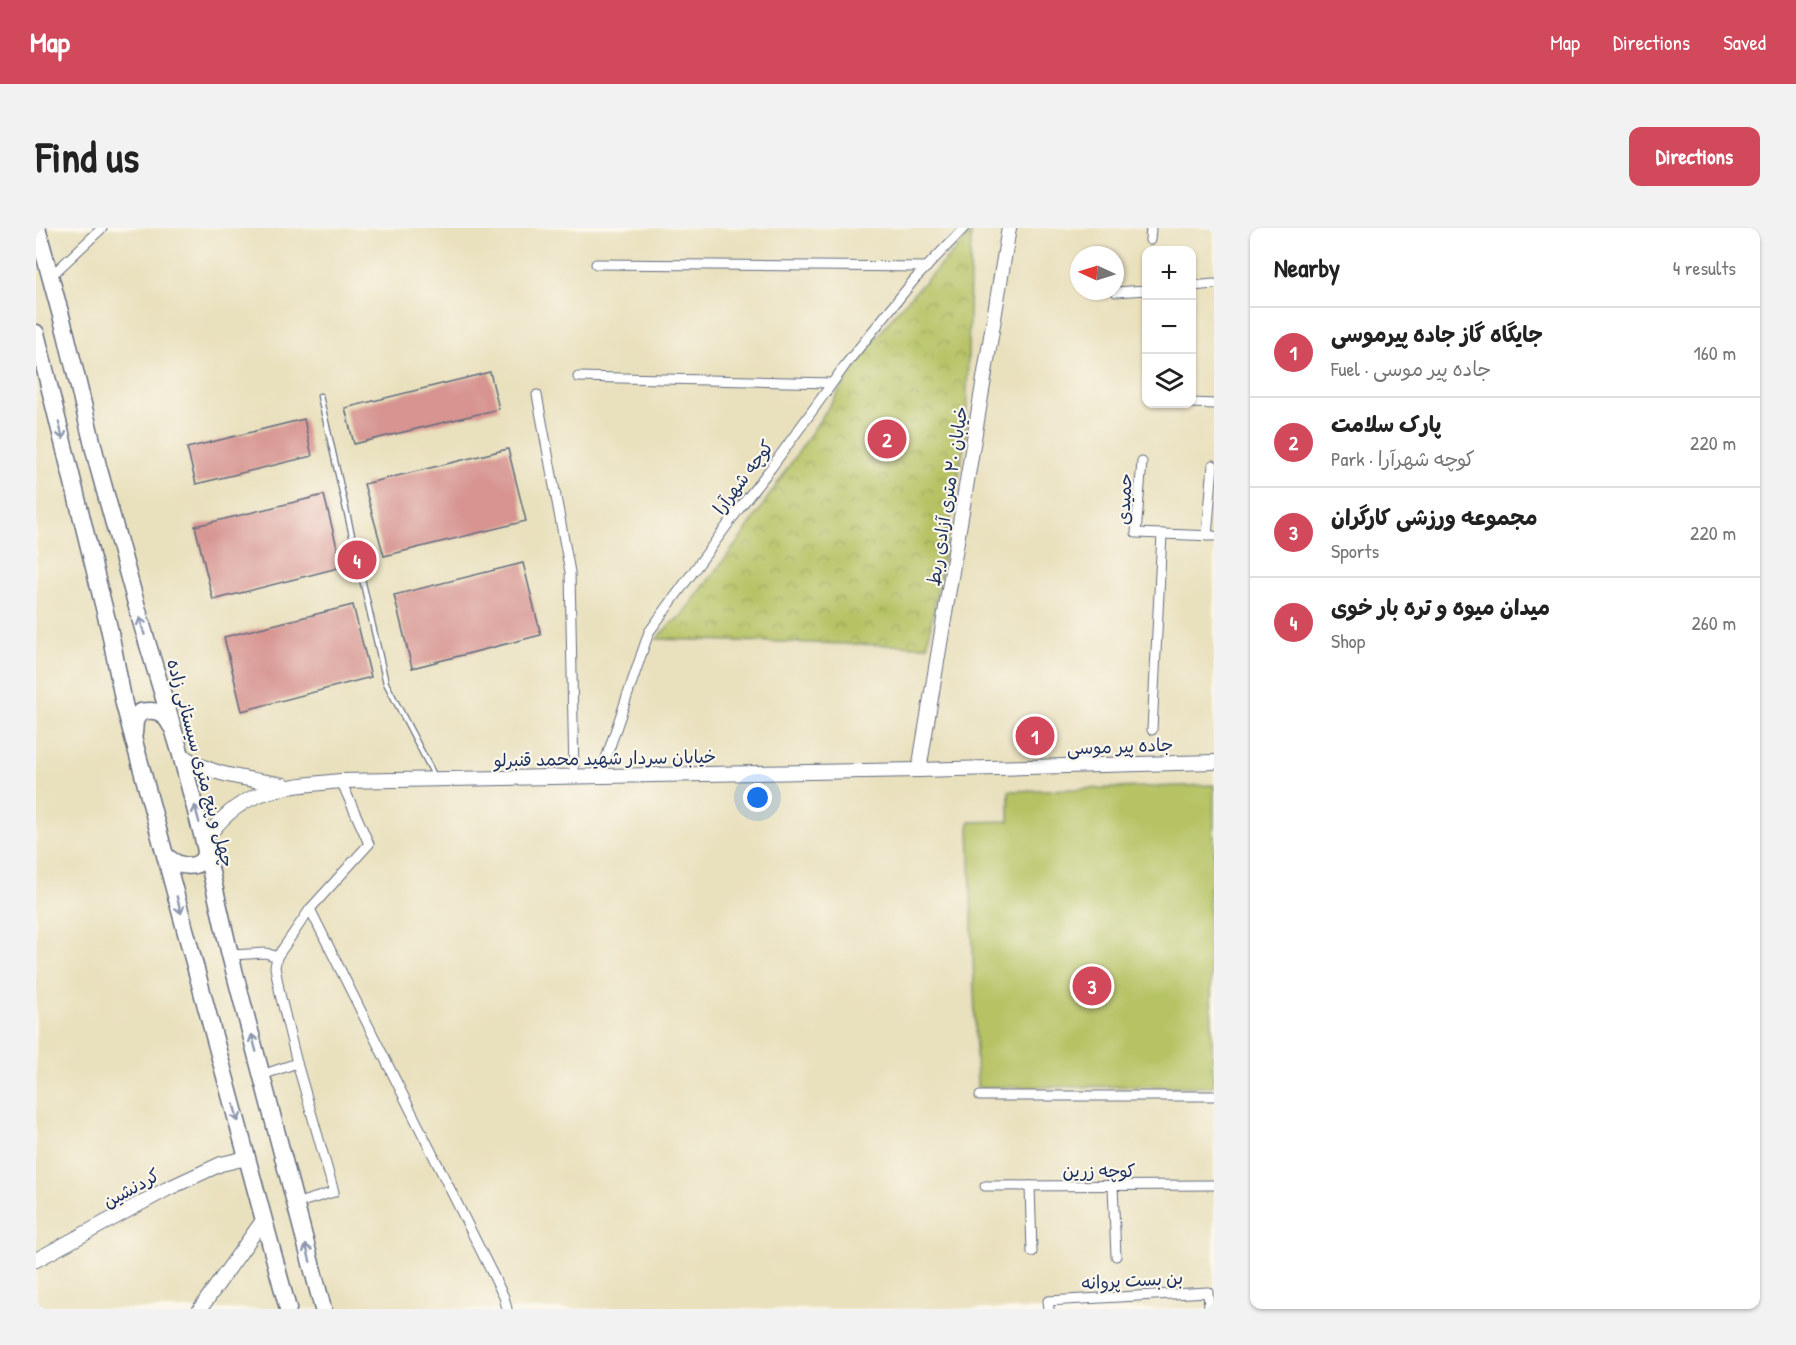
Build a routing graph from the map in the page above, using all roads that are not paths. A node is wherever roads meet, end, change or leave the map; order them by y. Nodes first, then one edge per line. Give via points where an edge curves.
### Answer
1 (37, 228) edge
2 (102, 228) edge
3 (964, 228) edge
4 (1009, 228) edge
5 (1151, 228) edge
6 (1150, 240) dead end
7 (596, 264) dead end
8 (927, 267) junction
9 (50, 276) junction
10 (1214, 284) edge
11 (1196, 286) edge
12 (1142, 290) edge
13 (1124, 291) edge
14 (36, 333) edge
15 (578, 377) dead end
16 (832, 383) junction
17 (537, 395) dead end
18 (320, 396) dead end
19 (1196, 403) edge
20 (1214, 404) edge
21 (1142, 462) dead end
22 (1213, 465) edge
23 (1162, 534) junction
24 (1210, 536) edge
25 (172, 729) junction
26 (1152, 730) dead end
27 (135, 743) junction
28 (181, 754) junction
29 (1214, 762) edge
30 (919, 770) junction
31 (574, 776) junction
32 (600, 776) junction
33 (437, 779) junction
34 (342, 781) junction
35 (292, 786) junction
36 (205, 848) junction
37 (166, 856) junction
38 (310, 909) junction
39 (230, 955) junction
40 (277, 957) junction
41 (297, 1064) junction
42 (262, 1075) junction
43 (980, 1096) dead end
44 (1214, 1096) edge
45 (248, 1158) junction
46 (1214, 1185) edge
47 (985, 1186) dead end
48 (1030, 1186) junction
49 (1113, 1186) junction
50 (295, 1204) junction
51 (264, 1219) junction
52 (1032, 1252) dead end
53 (1116, 1256) dead end
54 (36, 1260) edge
55 (200, 1309) edge
56 (288, 1309) edge
57 (324, 1309) edge
58 (507, 1309) edge
59 (1049, 1309) edge
60 (1209, 1309) edge

1 - 9 highway, چهل و پنج متری سیستانی زاده
2 - 9 street
3 - 8 street, کوچه شهرآرا
4 - 30 main road, خیابان ۲۰ متری آزادی ربط
5 - 6 street
7 - 8 street
8 - 16 street, کوچه شهرآرا
25 -> 9 highway, چهل و پنج متری سیستانی زاده via 98,466
10 - 11 street
12 - 13 street
14 -> 27 highway
15 - 16 street
16 - 32 street, کوچه شهرآرا via 649,632
17 - 31 street via 570,572
18 - 33 lane via 386,683
19 - 20 street
21 - 23 street, حمیدی via 1136,533
22 - 24 street
23 - 24 street, حمیدی
23 - 26 street
25 - 27 highway via 159,712 140,712 135,721
25 - 28 highway, چهل و پنج متری سیستانی زاده
27 - 37 highway
28 - 35 main road via 224,775
36 -> 28 highway, چهل و پنج متری سیستانی زاده
29 - 30 main road, جاده پیر موسی
30 - 32 main road, خیابان سردار شهید محمد قنبرلو
31 - 32 main road, خیابان سردار شهید محمد قنبرلو
31 - 33 main road, خیابان سردار شهید محمد قنبرلو
33 - 34 main road, خیابان سردار شهید محمد قنبرلو
34 - 35 main road, خیابان سردار شهید محمد قنبرلو
34 - 38 street via 369,844
35 - 36 main road via 256,795 237,806 221,819
36 - 37 highway via 204,859 189,866 180,866
36 - 39 highway, چهل و پنج متری سیستانی زاده
37 -> 45 highway
38 - 40 street
38 - 58 street
39 - 40 street via 266,953
42 -> 39 highway, چهل و پنج متری سیستانی زاده
40 - 41 street via 280,994
41 - 42 street
41 - 50 street via 334,1192
42 - 50 highway, چهل و پنج متری سیستانی زاده
43 - 44 street
45 - 51 highway
45 - 54 main road, کردنشین via 221,1164 167,1189
46 - 49 street, کوچه زرین
47 - 48 street, کوچه زرین
48 - 49 street, کوچه زرین
48 - 52 street
49 - 53 street
57 -> 50 highway, چهل و پنج متری سیستانی زاده
51 - 55 main road
51 - 56 highway
59 - 60 street, بن بست پروانه via 1048,1301 1208,1293

